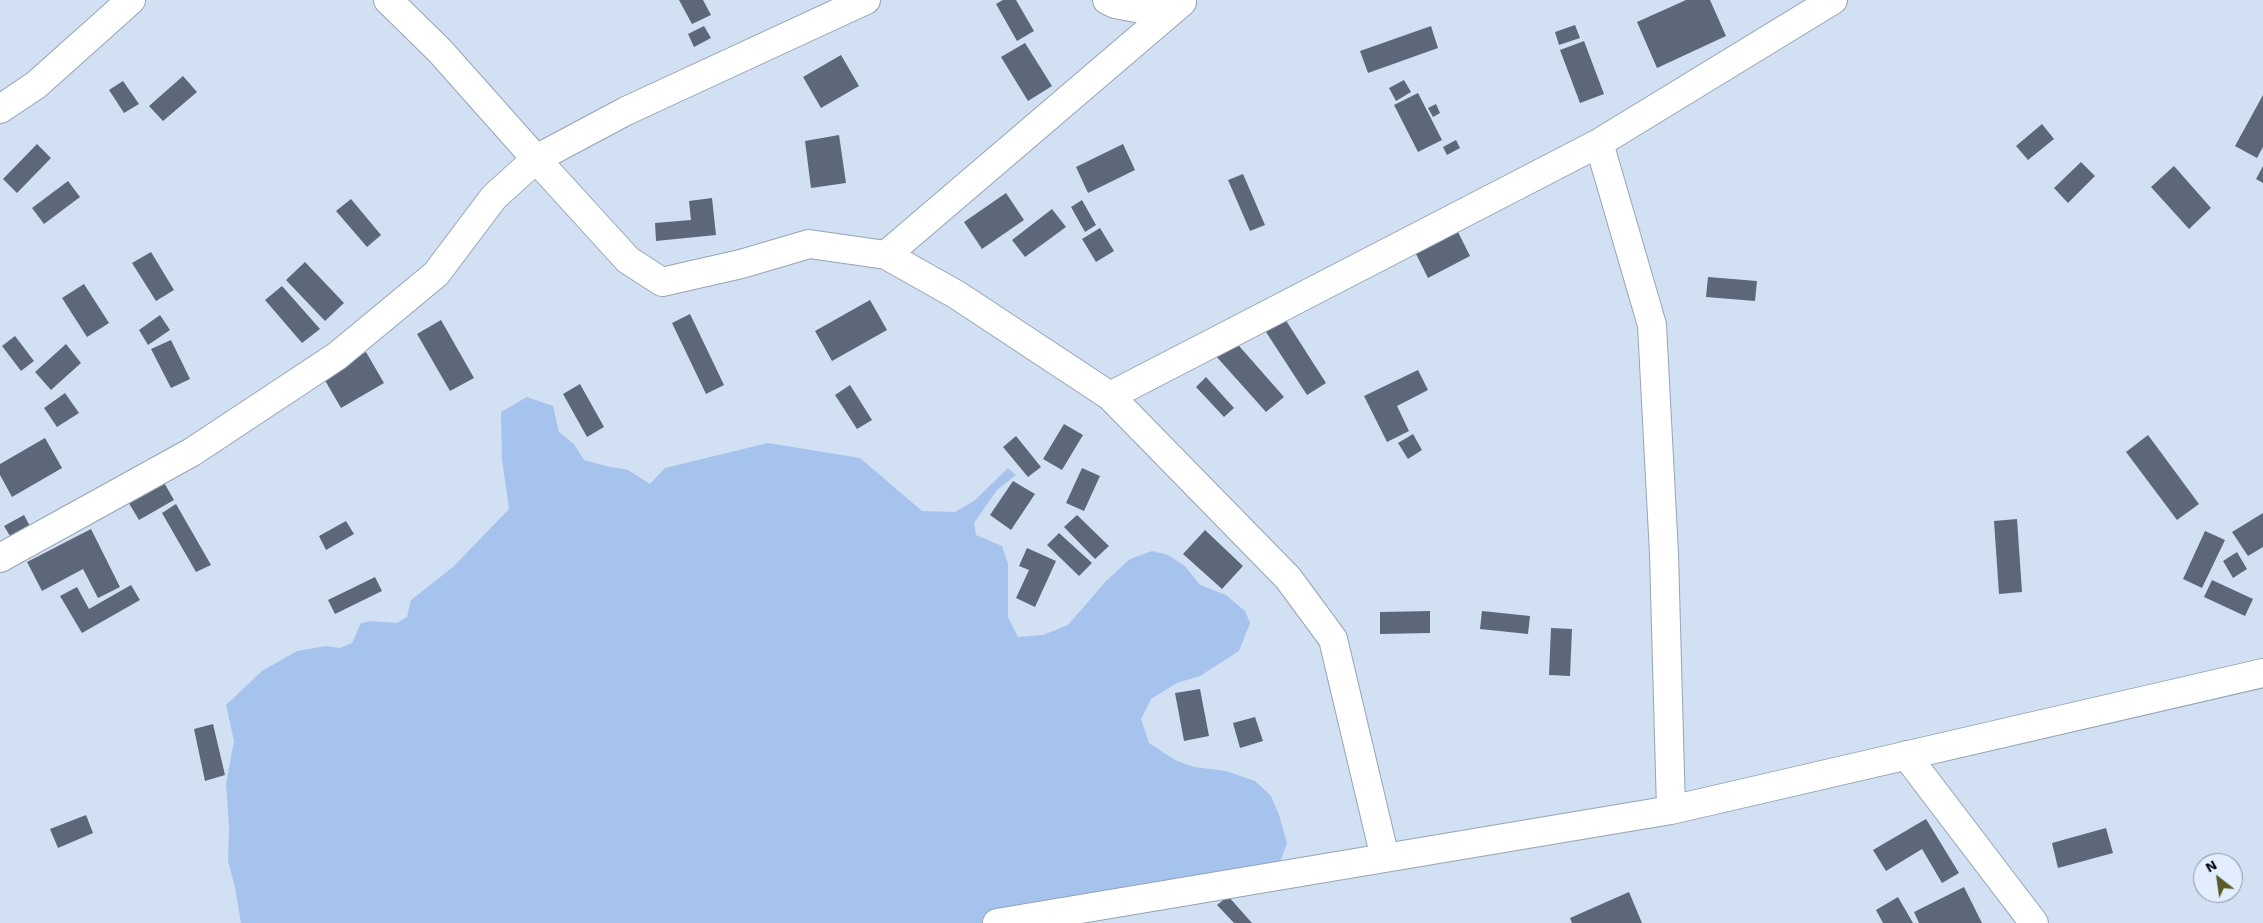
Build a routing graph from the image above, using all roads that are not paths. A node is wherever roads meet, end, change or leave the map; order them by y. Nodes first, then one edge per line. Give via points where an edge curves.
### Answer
1 (131, 0) edge
2 (388, 0) edge
3 (866, 0) edge
4 (1107, 0) edge
5 (1833, 0) edge
6 (1183, 1) edge
7 (0, 109) edge
8 (1599, 143) junction
9 (536, 159) junction
10 (886, 255) junction
11 (1110, 396) junction
12 (0, 558) edge
13 (2263, 673) edge
14 (1906, 755) junction
15 (1671, 810) junction
16 (1385, 858) junction
17 (997, 923) edge
18 (2034, 923) edge

1 - 7 street via 36,85
2 - 9 street via 440,51
3 - 9 street via 626,111
4 - 6 street via 1147,10
5 - 8 street
6 - 10 street
8 - 11 street
8 - 15 street via 1652,325 1664,554
9 - 10 street via 628,260 662,282 809,244
9 - 12 street via 494,197 436,274 337,356 192,452
10 - 11 street via 957,295
11 - 16 street via 1288,578 1333,639
13 - 14 street
14 - 15 street
14 - 18 street
15 - 16 street
16 - 17 street

